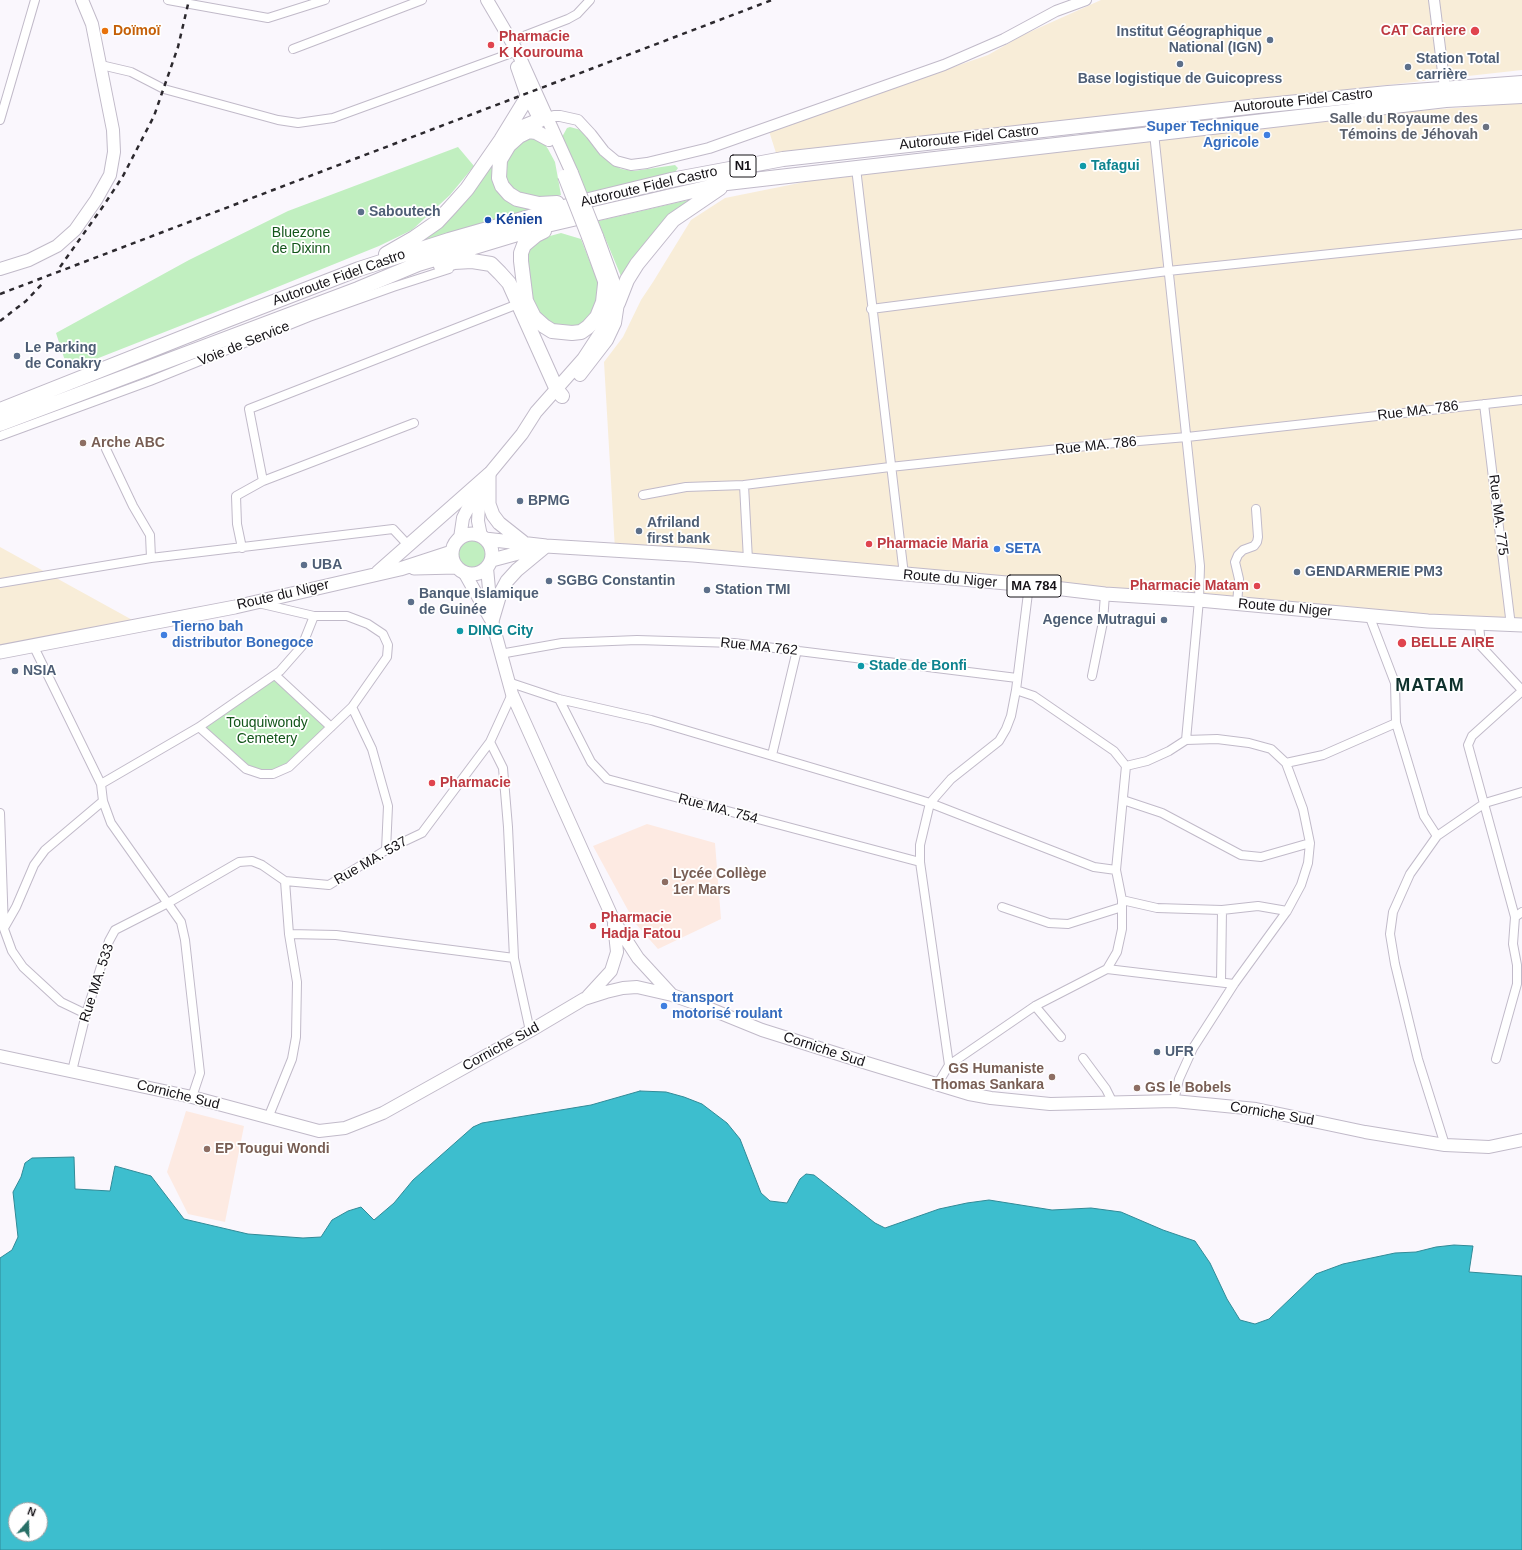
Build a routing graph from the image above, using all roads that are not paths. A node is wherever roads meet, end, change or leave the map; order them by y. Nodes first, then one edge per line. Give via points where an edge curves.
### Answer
1 (35, 0) edge
2 (82, 0) edge
3 (168, 0) edge
4 (325, 0) edge
5 (422, 0) edge
6 (487, 0) edge
7 (590, 0) edge
8 (1086, 0) edge
9 (1434, 0) edge
10 (512, 46) junction
11 (293, 49) dead end
12 (101, 65) junction
13 (1522, 83) edge
14 (1445, 88) junction
15 (4, 89) edge
16 (528, 96) junction
17 (1522, 96) edge
18 (0, 120) edge
19 (546, 125) junction
20 (1154, 134) junction
21 (501, 140) junction
22 (856, 168) junction
23 (727, 183) junction
24 (589, 200) junction
25 (564, 221) junction
26 (1522, 234) edge
27 (593, 236) junction
28 (490, 264) junction
29 (0, 269) edge
30 (359, 269) junction
31 (1168, 271) junction
32 (605, 284) junction
33 (358, 289) junction
34 (618, 303) junction
35 (518, 304) junction
36 (871, 309) junction
37 (559, 393) junction
38 (1522, 400) edge
39 (1484, 404) junction
40 (0, 410) edge
41 (414, 423) dead end
42 (0, 424) edge
43 (0, 436) edge
44 (1187, 437) junction
45 (106, 449) dead end
46 (890, 467) junction
47 (488, 474) junction
48 (263, 481) junction
49 (744, 485) junction
50 (480, 488) junction
51 (643, 495) dead end
52 (1256, 509) dead end
53 (483, 537) junction
54 (460, 538) junction
55 (523, 542) junction
56 (408, 545) junction
57 (546, 546) junction
58 (242, 548) junction
59 (452, 552) junction
60 (151, 558) junction
61 (748, 560) junction
62 (490, 564) junction
63 (400, 569) junction
64 (461, 570) junction
65 (377, 573) junction
66 (904, 575) junction
67 (0, 582) edge
68 (1029, 585) junction
69 (1105, 594) junction
70 (1199, 600) junction
71 (254, 602) junction
72 (1237, 604) junction
73 (1369, 615) junction
74 (314, 616) junction
75 (492, 621) junction
76 (1479, 624) junction
77 (1517, 626) edge
78 (33, 645) junction
79 (797, 650) junction
80 (0, 652) edge
81 (500, 654) junction
82 (274, 675) junction
83 (1092, 676) dead end
84 (1017, 678) junction
85 (508, 682) junction
86 (1016, 690) junction
87 (1522, 690) edge
88 (512, 694) junction
89 (558, 699) junction
90 (352, 708) junction
91 (1396, 723) junction
92 (199, 727) junction
93 (331, 727) junction
94 (1186, 740) junction
95 (490, 742) junction
96 (772, 755) junction
97 (1286, 763) junction
98 (1126, 766) junction
99 (101, 784) junction
100 (1522, 792) edge
101 (1123, 800) junction
102 (103, 801) junction
103 (930, 803) junction
104 (1485, 803) junction
105 (0, 812) edge
106 (1437, 836) junction
107 (1310, 842) junction
108 (386, 850) junction
109 (920, 862) junction
110 (1116, 870) junction
111 (284, 881) junction
112 (168, 903) junction
113 (1122, 904) junction
114 (1002, 908) dead end
115 (1222, 910) junction
116 (1287, 911) junction
117 (1522, 912) edge
118 (1515, 917) junction
119 (614, 921) junction
120 (4, 929) junction
121 (290, 934) junction
122 (514, 958) junction
123 (1107, 969) junction
124 (1221, 982) junction
125 (1234, 984) junction
126 (672, 995) junction
127 (584, 999) junction
128 (1035, 1006) junction
129 (86, 1014) junction
130 (530, 1031) junction
131 (1061, 1037) dead end
132 (0, 1056) edge
133 (1083, 1058) dead end
134 (1496, 1059) dead end
135 (949, 1065) junction
136 (72, 1070) junction
137 (937, 1085) junction
138 (192, 1097) junction
139 (1174, 1100) junction
140 (1113, 1103) junction
141 (268, 1118) junction
142 (1522, 1140) edge
143 (1445, 1144) junction

1 - 15 street
2 - 12 main road via 92,24
3 - 4 street via 268,18
5 - 11 street
6 - 10 main road
7 - 10 street via 577,14
8 - 19 street via 1056,11 1004,39 944,65 709,148 647,164 632,165 616,161 582,125 564,121
9 - 14 street
10 - 12 street via 333,118 298,122 278,120 164,89 131,72
10 - 16 main road
10 - 19 main road
12 - 29 main road via 113,130 114,152 110,175 76,230 57,246 29,260
13 - 14 highway, Autoroute Fidel Castro / N1
14 - 24 highway, Autoroute Fidel Castro / N1 via 1258,106 783,159 671,180
15 - 18 street
16 - 19 main road
16 - 21 highway
17 - 20 highway, Autoroute Fidel Castro / N1 via 1446,100
19 - 21 highway via 521,127
19 - 24 highway via 519,136 509,144 500,160 499,178 502,186 517,200 539,204
19 - 27 main road, bridge
20 - 22 highway, Autoroute Fidel Castro / N1
20 - 31 street
21 - 30 highway via 467,189 437,222
22 - 23 highway, Autoroute Fidel Castro / N1
22 - 36 street
23 - 25 highway, Autoroute Fidel Castro / N1
23 - 34 highway via 673,220 637,264
24 - 30 highway, Autoroute Fidel Castro / N1
25 - 32 highway via 536,235 524,245 521,253 526,301 534,317 552,331 581,332 597,317 603,302
25 - 33 highway, Autoroute Fidel Castro / N1 via 418,264
26 - 31 street
27 - 32 main road
27 - 34 main road via 614,283
28 - 33 highway via 472,260 454,262
28 - 35 highway via 509,283
28 - 43 street, Voie de Service via 457,267 309,317 150,381
30 - 40 highway, Autoroute Fidel Castro / N1
31 - 36 street
31 - 44 street
32 - 37 main road via 607,316 600,333
33 - 42 highway, Autoroute Fidel Castro / N1
34 - 37 main road via 607,340 596,356
35 - 37 highway
35 - 48 street via 249,409
36 - 46 street
37 - 47 main road via 536,412 522,434
38 - 39 street, Rue MA. 786
39 - 44 street, Rue MA. 786
39 - 77 street, Rue MA. 775
41 - 48 street
44 - 46 street, Rue MA. 786
44 - 70 street via 1200,566
45 - 60 street via 150,535
46 - 49 street, Rue MA. 786
46 - 66 street
47 - 50 main road
47 - 55 main road via 489,504 493,515
47 - 56 main road
48 - 58 street via 236,496 237,524
49 - 51 street, Rue MA. 786 via 686,487
49 - 61 street
50 - 53 main road via 478,521
50 - 54 main road via 463,518
52 - 72 street via 1257,542 1243,550 1235,562 1239,579
53 - 54 main road via 467,534
53 - 55 main road, Route du Niger
53 - 62 main road via 492,549
54 - 59 main road via 453,546
55 - 57 main road, Route du Niger
56 - 58 street via 394,529
56 - 65 main road
57 - 61 main road, Route du Niger / MA 784
57 - 62 main road, Route du Niger
57 - 75 main road via 507,581
58 - 60 street
59 - 63 main road, Route du Niger
59 - 64 main road via 454,563
60 - 67 street
61 - 66 main road, Route du Niger / MA 784
62 - 64 main road via 476,574
62 - 75 main road
63 - 64 main road, Route du Niger
63 - 65 main road, Route du Niger
64 - 75 main road
65 - 71 main road, Route du Niger
66 - 68 main road, Route du Niger / MA 784
68 - 69 main road, Route du Niger / MA 784
68 - 84 street
69 - 70 main road, Route du Niger / MA 784
69 - 83 street via 1103,622
70 - 72 main road, Route du Niger / MA 784
70 - 94 street
71 - 74 street
71 - 78 main road, Route du Niger
72 - 73 main road, Route du Niger / MA 784
73 - 76 main road, Route du Niger / MA 784
73 - 91 street via 1395,683
74 - 82 street via 302,646
74 - 90 street via 347,616 368,624 383,634 388,645 387,657
75 - 81 main road
76 - 77 main road, Route du Niger / MA 784
76 - 87 street via 1481,646
78 - 80 main road, Route du Niger
78 - 99 street
79 - 81 street, Rue MA 762 via 734,643 637,640 562,643
79 - 84 street, Rue MA 762
79 - 96 street
81 - 85 main road
82 - 92 street
82 - 93 street
84 - 86 street
85 - 88 main road
85 - 89 street
86 - 98 street via 1034,696 1114,751
86 - 103 street via 1011,716 999,742 951,779
87 - 104 street via 1472,736 1468,745
88 - 95 street, Rue MA. 537
88 - 119 main road
89 - 96 street via 652,720
89 - 109 street, Rue MA. 754 via 591,762 607,779
90 - 93 street
90 - 108 street via 372,749 388,806
91 - 97 street via 1322,755
91 - 106 street via 1424,816
92 - 93 street via 246,769 261,774 273,774 289,767
92 - 99 street
94 - 97 street via 1217,739 1249,743 1271,749
94 - 98 street via 1147,761
95 - 108 street, Rue MA. 537 via 422,833
95 - 122 street via 503,768
96 - 103 street
97 - 107 street via 1303,809
98 - 101 street
99 - 102 street
100 - 104 street
101 - 107 street via 1162,813 1241,855 1261,857
101 - 110 street
102 - 112 street via 111,822
102 - 120 street via 45,850 34,865
103 - 109 street via 920,845
103 - 110 street via 1094,867
104 - 106 street
104 - 118 street
105 - 120 street
106 - 143 street via 1410,874 1393,912 1390,934 1418,1059
107 - 116 street via 1308,863 1301,885
108 - 111 street, Rue MA. 537 via 328,886
109 - 135 street
110 - 113 street
111 - 112 street, Rue MA. 537 via 262,865 252,861 238,862
111 - 121 street
112 - 129 street, Rue MA. 533 via 115,930 109,941
112 - 138 street via 181,922 185,940 200,1073
113 - 114 street via 1068,924 1049,923
113 - 115 street
113 - 123 street via 1122,929 1117,952
115 - 116 street via 1258,906
115 - 124 street
116 - 125 street
117 - 118 street
118 - 134 street via 1512,944 1517,965 1517,984
119 - 126 main road via 638,958
119 - 127 main road via 617,952 611,970
120 - 129 street via 12,951 23,967 61,1002
121 - 122 street via 336,935
121 - 141 street via 297,982 296,1037 292,1059
122 - 130 street
123 - 124 street
123 - 128 street
124 - 125 street
125 - 139 street via 1193,1048 1179,1079
126 - 127 main road, Corniche Sud via 637,987 623,988
126 - 137 main road, Corniche Sud via 762,1030
127 - 130 main road, Corniche Sud
128 - 131 street
128 - 135 street
129 - 136 street, Rue MA. 533
130 - 141 main road, Corniche Sud via 383,1112 345,1128 320,1131
132 - 136 main road, Corniche Sud
133 - 140 street
135 - 137 street
136 - 138 main road, Corniche Sud
137 - 140 main road, Corniche Sud via 991,1098 1050,1104
138 - 141 main road, Corniche Sud
139 - 140 main road, Corniche Sud
139 - 143 main road, Corniche Sud via 1256,1109 1365,1132
142 - 143 main road, Corniche Sud via 1489,1147

